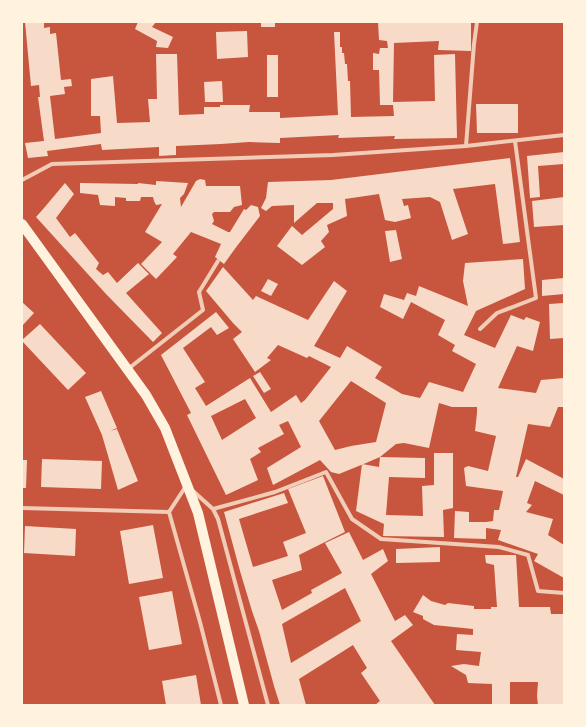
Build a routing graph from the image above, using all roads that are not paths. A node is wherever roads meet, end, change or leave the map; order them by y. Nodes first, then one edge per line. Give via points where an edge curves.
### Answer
1 (477, 22) edge
2 (564, 135) edge
3 (515, 141) junction
4 (466, 146) junction
5 (22, 180) edge
6 (22, 224) edge
7 (218, 261) dead end
8 (480, 329) dead end
9 (127, 370) junction
10 (187, 485) junction
11 (22, 508) edge
12 (213, 509) junction
13 (169, 512) junction
14 (564, 593) edge
15 (221, 705) edge
16 (244, 705) edge
17 (268, 705) edge

1 - 4 street
2 - 3 street
3 - 4 street
3 - 8 street via 536,298 497,313
4 - 5 street via 333,155 52,164
6 - 9 main road
7 - 9 street via 199,292 203,310
9 - 10 main road via 146,395 165,428
10 - 12 street
10 - 13 street
10 - 16 main road via 198,513
11 - 13 street
12 - 14 street via 275,492 326,472 352,519 381,539 499,547 528,554 538,591
12 - 17 street via 218,519
13 - 15 street

